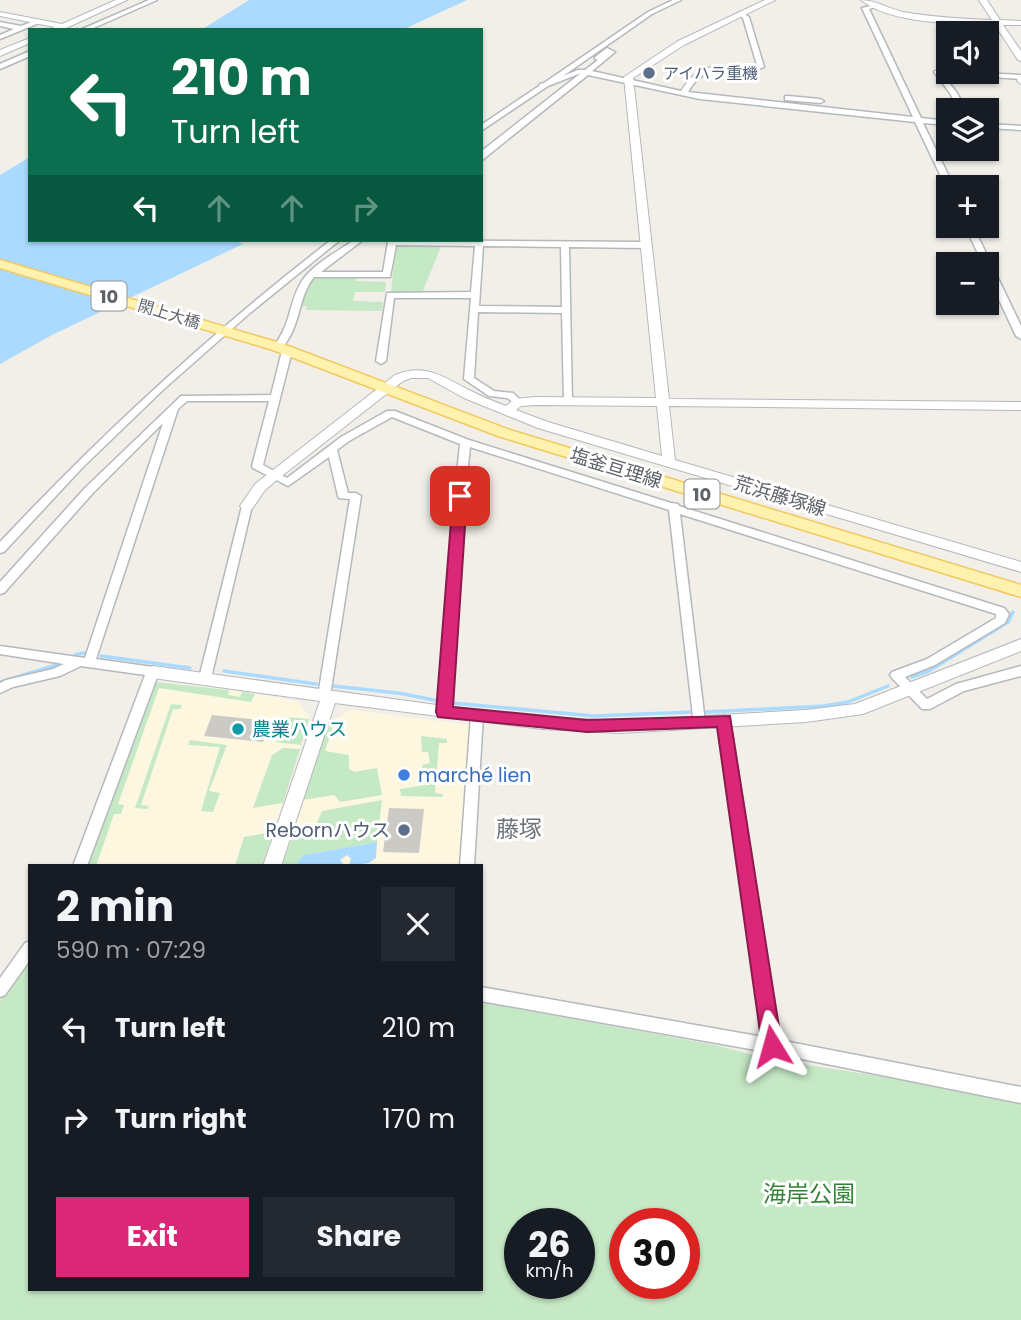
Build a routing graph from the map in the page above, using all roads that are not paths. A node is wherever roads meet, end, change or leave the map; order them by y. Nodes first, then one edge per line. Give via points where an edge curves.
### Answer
1 (123, 0) edge
2 (154, 0) edge
3 (678, 0) edge
4 (771, 0) edge
5 (865, 0) edge
6 (983, 0) edge
7 (873, 6) junction
8 (0, 14) edge
9 (741, 14) junction
10 (985, 21) edge
11 (996, 21) edge
12 (37, 22) junction
13 (999, 22) edge
14 (1021, 23) edge
15 (0, 24) edge
16 (999, 25) edge
17 (58, 28) edge
18 (88, 28) edge
19 (21, 29) junction
20 (0, 37) edge
21 (28, 41) edge
22 (0, 53) edge
23 (28, 55) edge
24 (1021, 58) edge
25 (0, 67) edge
26 (583, 72) junction
27 (1021, 78) edge
28 (626, 81) junction
29 (542, 85) junction
30 (804, 86) dead end
31 (683, 94) junction
32 (788, 98) dead end
33 (956, 98) edge
34 (820, 101) dead end
35 (802, 104) junction
36 (918, 120) junction
37 (936, 122) edge
38 (999, 127) edge
39 (483, 128) edge
40 (1021, 128) edge
41 (483, 156) edge
42 (944, 175) edge
43 (333, 242) edge
44 (356, 242) edge
45 (479, 243) junction
46 (565, 244) junction
47 (645, 245) junction
48 (0, 264) edge
49 (312, 274) junction
50 (999, 289) edge
51 (475, 295) junction
52 (474, 309) junction
53 (567, 310) junction
54 (220, 329) junction
55 (1021, 336) edge
56 (282, 349) junction
57 (380, 361) dead end
58 (387, 389) junction
59 (275, 398) junction
60 (569, 401) junction
61 (663, 402) junction
62 (1021, 406) edge
63 (513, 407) junction
64 (173, 408) junction
65 (466, 442) junction
66 (332, 449) junction
67 (669, 462) junction
68 (273, 476) junction
69 (247, 506) joint
70 (674, 506) junction
71 (0, 549) edge
72 (1021, 567) edge
73 (0, 590) edge
74 (1021, 591) edge
75 (1021, 645) edge
76 (0, 650) edge
77 (84, 663) junction
78 (1021, 671) edge
79 (153, 672) junction
80 (205, 678) junction
81 (0, 688) edge
82 (909, 690) junction
83 (326, 696) junction
84 (444, 712) junction
85 (477, 715) junction
86 (724, 720) junction
87 (699, 722) junction
88 (81, 864) edge
89 (273, 864) edge
90 (467, 864) edge
91 (28, 951) edge
92 (0, 990) edge
93 (483, 993) edge
94 (772, 1046) junction
95 (1021, 1095) edge

1 - 17 street
2 - 18 street
3 - 29 street via 650,13
4 - 9 street
5 - 7 street
6 - 11 street
7 - 10 street
7 - 36 street via 865,8
8 - 12 street
9 - 28 street via 681,43
9 - 31 street via 746,17 761,67 709,68 692,76
12 - 17 street
12 - 19 street
13 - 14 street
15 - 19 street
16 - 24 street
19 - 20 street
21 - 22 street
23 - 25 street
26 - 28 street
26 - 29 street
26 - 41 street
27 - 33 street via 937,72
28 - 31 street
28 - 47 street
29 - 39 street
30 - 35 street
31 - 35 street
32 - 35 street
34 - 35 street
35 - 36 street
36 - 37 street
36 - 42 street
38 - 40 street
43 - 54 street
44 - 49 street
45 - 46 street
45 - 49 street via 392,242 387,275
45 - 51 street
46 - 47 street
46 - 53 street
47 - 61 street
48 - 54 main road, 閖上大橋 / 10
49 - 56 street via 304,281
50 - 55 street
51 - 52 street
51 - 57 street via 390,295
52 - 53 street
52 - 63 street via 469,379 492,394 510,394
53 - 60 street
54 - 56 main road, 塩釜亘理線 / 10
54 - 71 street via 75,467
56 - 58 main road, 塩釜亘理線 / 10
56 - 59 street
58 - 63 street, 荒浜藤塚線 via 399,379 421,372
58 - 68 street
58 - 74 main road, 塩釜亘理線 / 10 via 504,433
59 - 64 street via 184,398
59 - 68 street via 257,466
60 - 61 street
60 - 63 street
61 - 62 street
61 - 67 street
63 - 67 street, 荒浜藤塚線 via 543,425
64 - 73 street via 76,502
64 - 77 street
65 - 66 street via 391,413
65 - 70 street
65 - 84 street
66 - 68 street via 288,483
66 - 83 street via 343,496 356,496
67 - 72 street, 荒浜藤塚線
68 - 69 street
69 - 80 street
70 - 82 street via 1003,614 1001,620 931,662 896,675
70 - 87 street
75 - 82 street
76 - 77 street
77 - 79 street
77 - 81 street
78 - 82 street via 960,687 926,706
79 - 80 street
79 - 88 street
80 - 83 street
82 - 86 street via 837,714
83 - 84 street
83 - 89 street
84 - 85 street
85 - 87 street via 587,726
85 - 90 street
86 - 87 street
86 - 94 street
91 - 92 street
93 - 94 street
94 - 95 street

